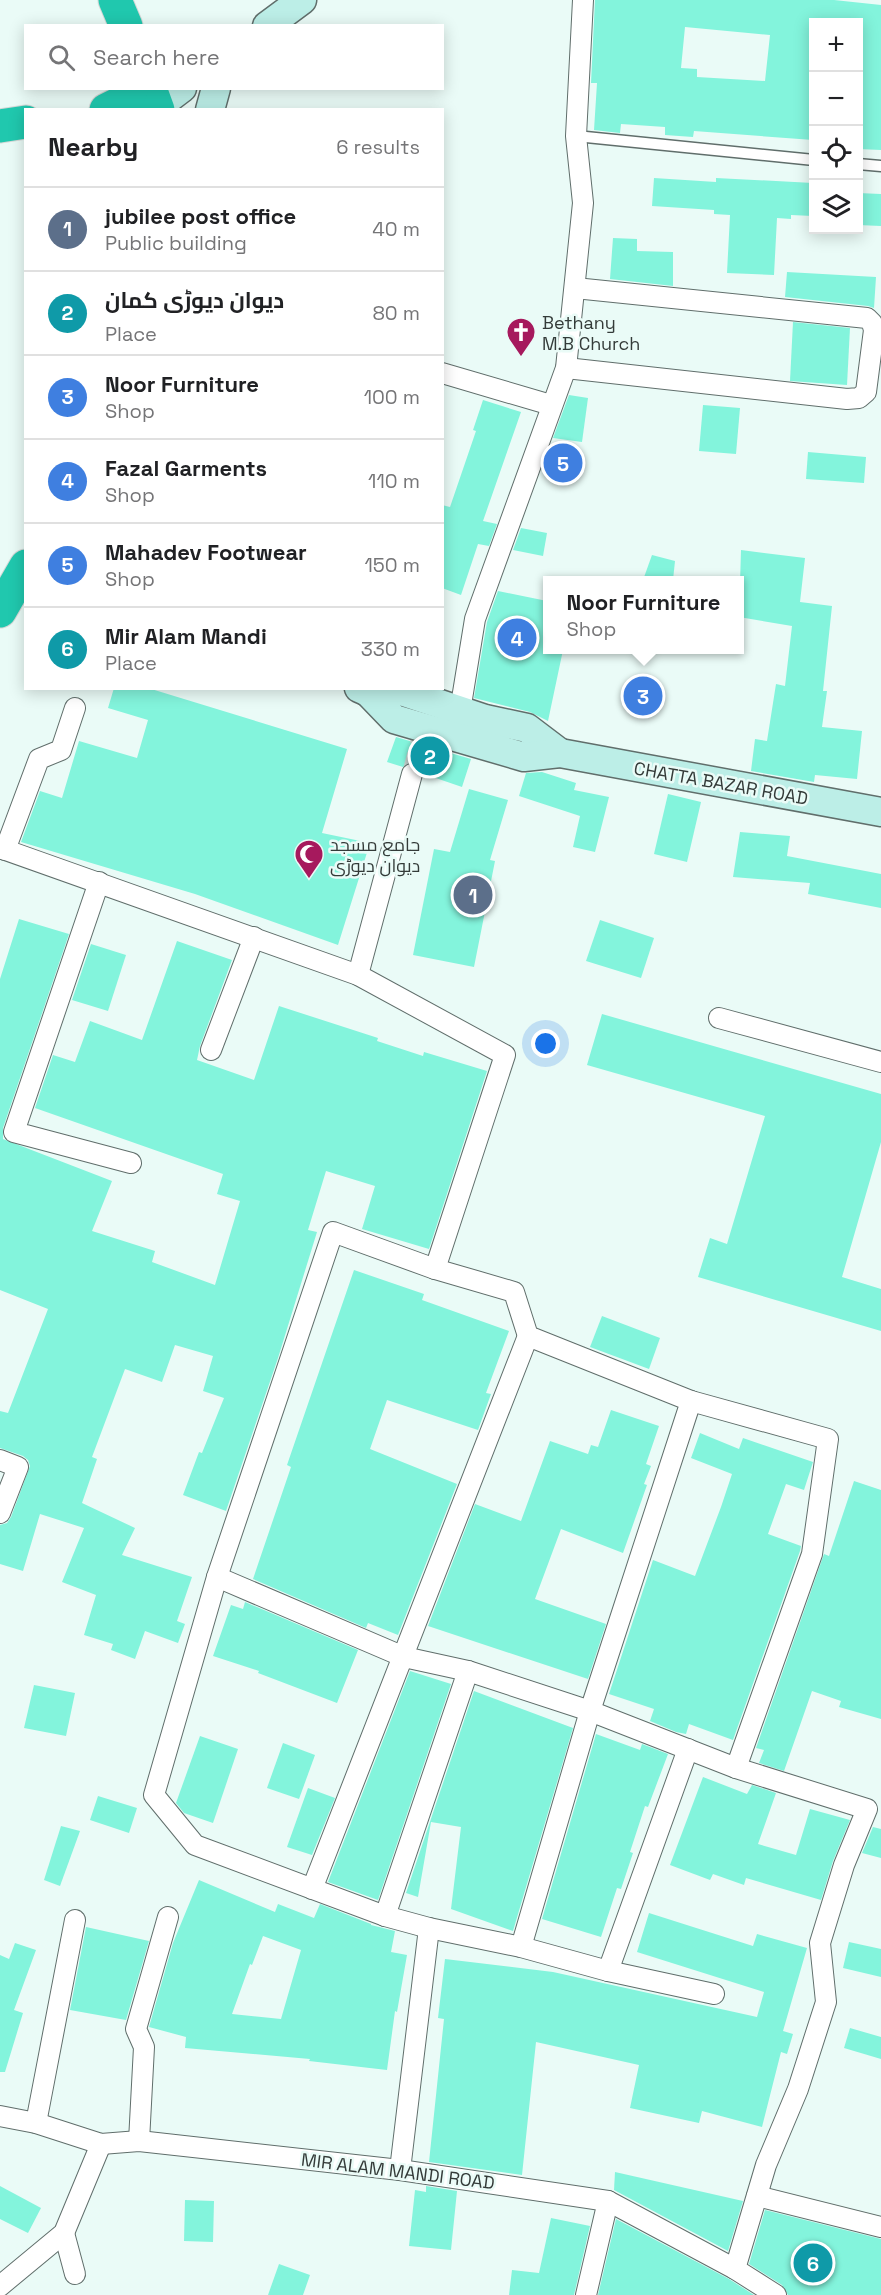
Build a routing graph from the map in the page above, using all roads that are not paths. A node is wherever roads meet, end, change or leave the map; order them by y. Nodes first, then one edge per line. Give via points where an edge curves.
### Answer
1 (116, 0) edge
2 (302, 0) edge
3 (583, 0) edge
4 (125, 24) edge
5 (270, 24) edge
6 (215, 90) edge
7 (156, 96) edge
8 (110, 108) edge
9 (211, 108) edge
10 (24, 122) edge
11 (0, 126) edge
12 (576, 136) junction
13 (24, 145) edge
14 (0, 147) edge
15 (809, 160) edge
16 (863, 164) edge
17 (881, 166) edge
18 (575, 288) junction
19 (566, 368) junction
20 (444, 374) edge
21 (551, 405) junction
22 (24, 569) edge
23 (0, 610) edge
24 (364, 690) edge
25 (75, 708) dead end
26 (460, 711) junction
27 (560, 753) junction
28 (412, 774) tunnel mouth
29 (881, 812) edge
30 (3, 849) edge
31 (99, 882) junction
32 (254, 937) junction
33 (358, 975) junction
34 (719, 1018) dead end
35 (211, 1050) dead end
36 (881, 1062) edge
37 (131, 1163) dead end
38 (435, 1269) junction
39 (528, 1336) junction
40 (691, 1401) junction
41 (0, 1460) edge
42 (0, 1513) edge
43 (217, 1577) junction
44 (404, 1657) junction
45 (468, 1671) junction
46 (590, 1711) junction
47 (688, 1749) junction
48 (736, 1768) junction
49 (312, 1889) junction
50 (385, 1916) junction
51 (168, 1917) dead end
52 (75, 1920) dead end
53 (429, 1928) junction
54 (521, 1947) junction
55 (608, 1971) junction
56 (714, 1994) dead end
57 (0, 2116) edge
58 (36, 2123) junction
59 (139, 2140) junction
60 (101, 2144) junction
61 (400, 2170) junction
62 (757, 2196) junction
63 (608, 2201) junction
64 (881, 2227) edge
65 (64, 2233) junction
66 (735, 2269) junction
67 (75, 2274) dead end
68 (0, 2286) edge
69 (586, 2295) edge
70 (776, 2295) edge

1 - 4 highway
2 - 5 street
3 - 12 street
6 - 9 street
7 - 8 highway via 126,100
10 - 11 highway
12 - 15 lane
12 - 18 street via 583,203
13 - 14 highway
16 - 17 lane
18 - 19 street
18 - 19 street via 867,318 874,330 866,392 859,398
19 - 21 street
20 - 21 street
21 - 26 street via 475,619
22 - 23 highway
24 - 26 street, CHATTA BAZAR ROAD via 398,690
24 - 27 street, CHATTA BAZAR ROAD via 394,719 524,757
25 - 30 street via 61,750 39,759
26 - 27 street, CHATTA BAZAR ROAD via 526,728
27 - 29 street, CHATTA BAZAR ROAD
28 - 33 street
30 - 31 street
31 - 32 street
31 - 37 street via 14,1132
32 - 33 street
32 - 35 street
33 - 38 street via 506,1055
34 - 36 street
38 - 39 street via 514,1292
38 - 43 street via 333,1232
39 - 40 street
39 - 44 street
40 - 46 street
40 - 48 street via 828,1439 812,1554
41 - 42 street via 18,1467
43 - 44 street
43 - 49 street via 154,1796 195,1845
44 - 45 street
44 - 49 street
45 - 46 street
45 - 50 street
46 - 47 street
46 - 54 street
47 - 48 street
47 - 55 street
48 - 62 street via 867,1809 844,1865 820,1943 826,2002
49 - 50 street
50 - 53 street
51 - 59 street via 136,2029 144,2047
52 - 58 street
53 - 54 street
53 - 61 street
54 - 55 street
55 - 56 street
57 - 58 street, MIR ALAM MANDI ROAD
58 - 60 street, MIR ALAM MANDI ROAD
59 - 60 street, MIR ALAM MANDI ROAD
59 - 61 street, MIR ALAM MANDI ROAD
60 - 65 street
61 - 63 street, MIR ALAM MANDI ROAD
62 - 64 street
62 - 66 street
63 - 66 street, MIR ALAM MANDI ROAD
63 - 69 street
65 - 67 street
65 - 68 street
66 - 70 street, MIR ALAM MANDI ROAD

